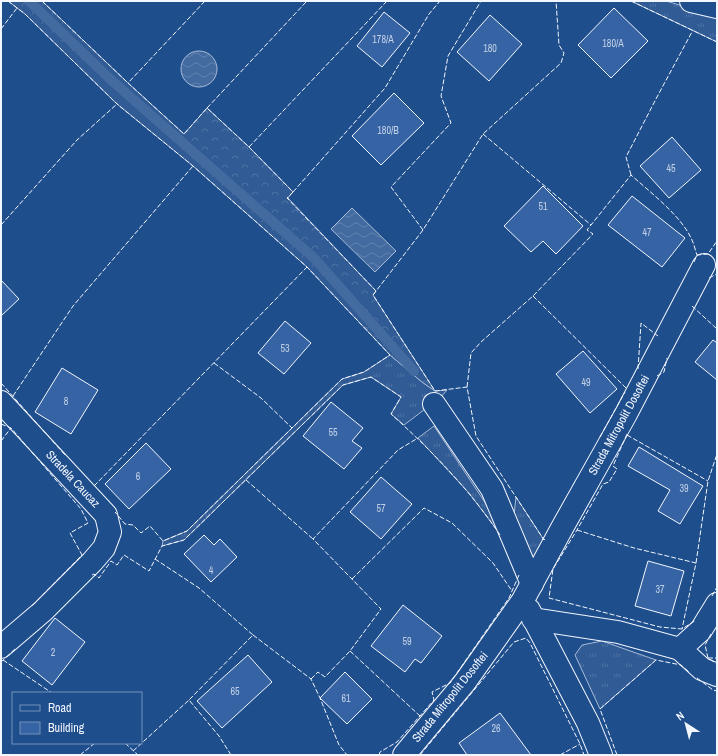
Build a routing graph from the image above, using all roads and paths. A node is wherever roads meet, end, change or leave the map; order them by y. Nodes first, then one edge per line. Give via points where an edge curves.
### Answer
1 (691, 1) edge
2 (717, 7) edge
3 (704, 265) dead end
4 (1, 402) edge
5 (434, 404) dead end
6 (528, 592) junction
7 (717, 604) edge
8 (533, 619) junction
9 (1, 647) edge
10 (680, 649) junction
11 (717, 675) edge
12 (404, 755) edge
13 (601, 755) edge

1 - 2 street
3 - 6 street, Strada Mitropolit Dosoftei
4 - 9 street, Stradela Caucaz via 106,515 110,532 104,548 92,562 44,611
5 - 6 street via 492,489
6 - 8 street
6 - 12 street, Strada Mitropolit Dosoftei via 465,682
7 - 10 street via 701,630
8 - 10 street via 618,632
8 - 13 street via 588,723
10 - 11 street via 702,669

